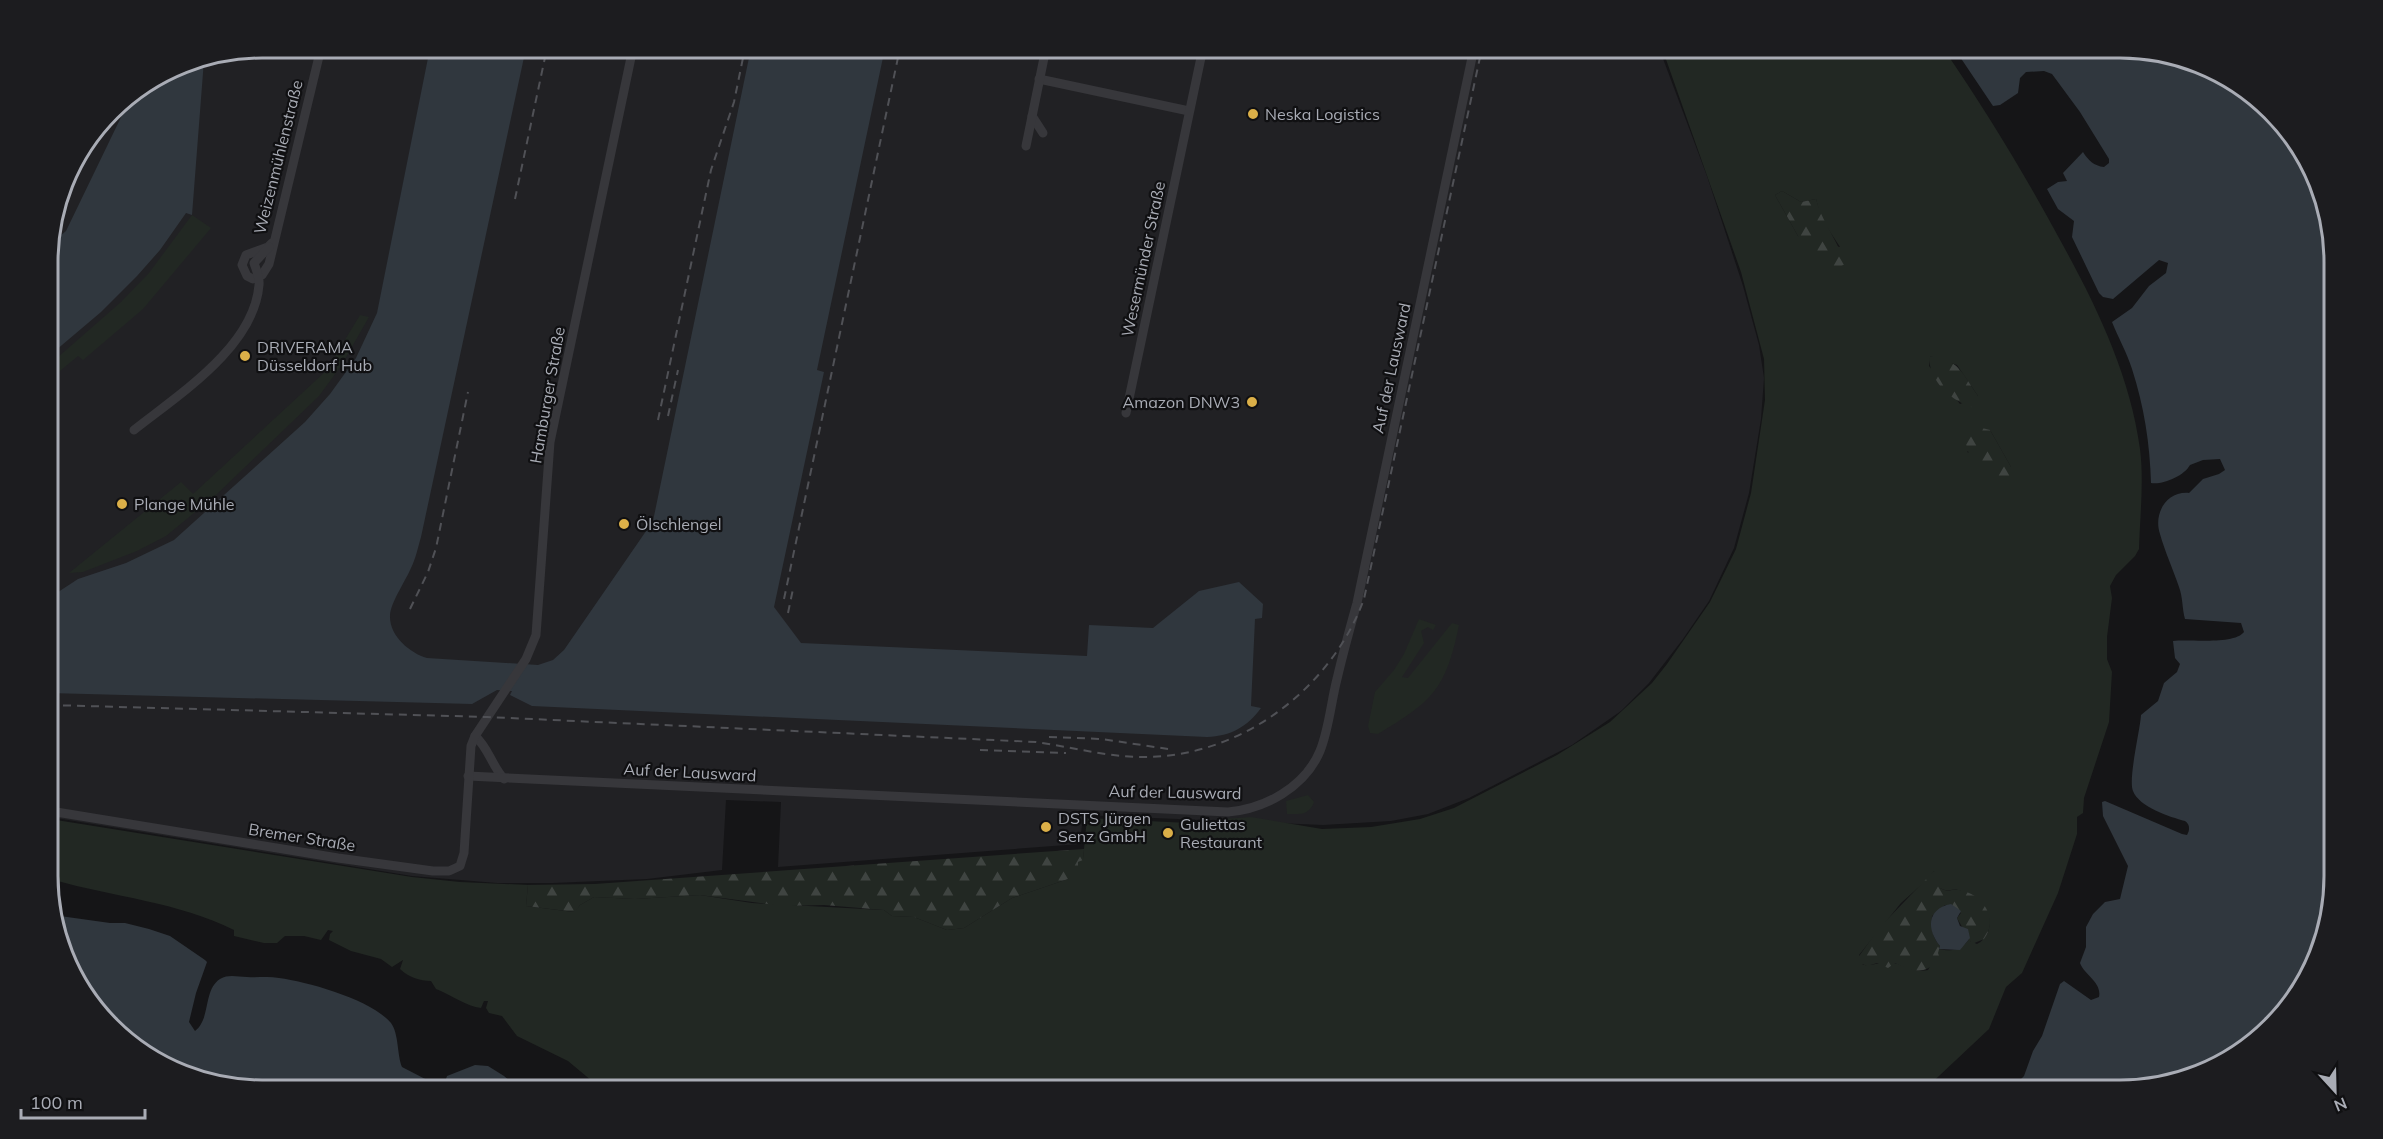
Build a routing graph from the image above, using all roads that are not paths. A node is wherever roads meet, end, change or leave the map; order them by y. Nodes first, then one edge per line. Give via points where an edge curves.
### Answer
1 (318, 58) edge
2 (631, 58) edge
3 (1044, 58) edge
4 (1201, 58) edge
5 (1472, 58) edge
6 (1039, 79) junction
7 (1189, 111) junction
8 (1032, 116) junction
9 (1043, 133) dead end
10 (1026, 146) dead end
11 (1126, 413) dead end
12 (134, 430) dead end
13 (475, 736) junction
14 (468, 776) junction
15 (504, 778) junction
16 (58, 812) edge

1 - 12 street, Weizenmühlenstraße via 272,243 254,263 260,284 240,336 227,354
2 - 13 street, Hamburger Straße via 550,442 538,625 526,659
3 - 6 street
4 - 7 street, Wesermünder Straße
5 - 15 street, Auf der Lausward via 1357,603 1324,735 1315,760 1281,795 1260,806 1228,812
6 - 7 street
6 - 8 street
7 - 11 street, Wesermünder Straße
8 - 9 street
8 - 10 street
13 - 14 street, Hamburger Straße
13 - 15 street
14 - 15 street, Auf der Lausward
14 - 16 street, Bremer Straße via 463,858 460,866 449,871 338,858

